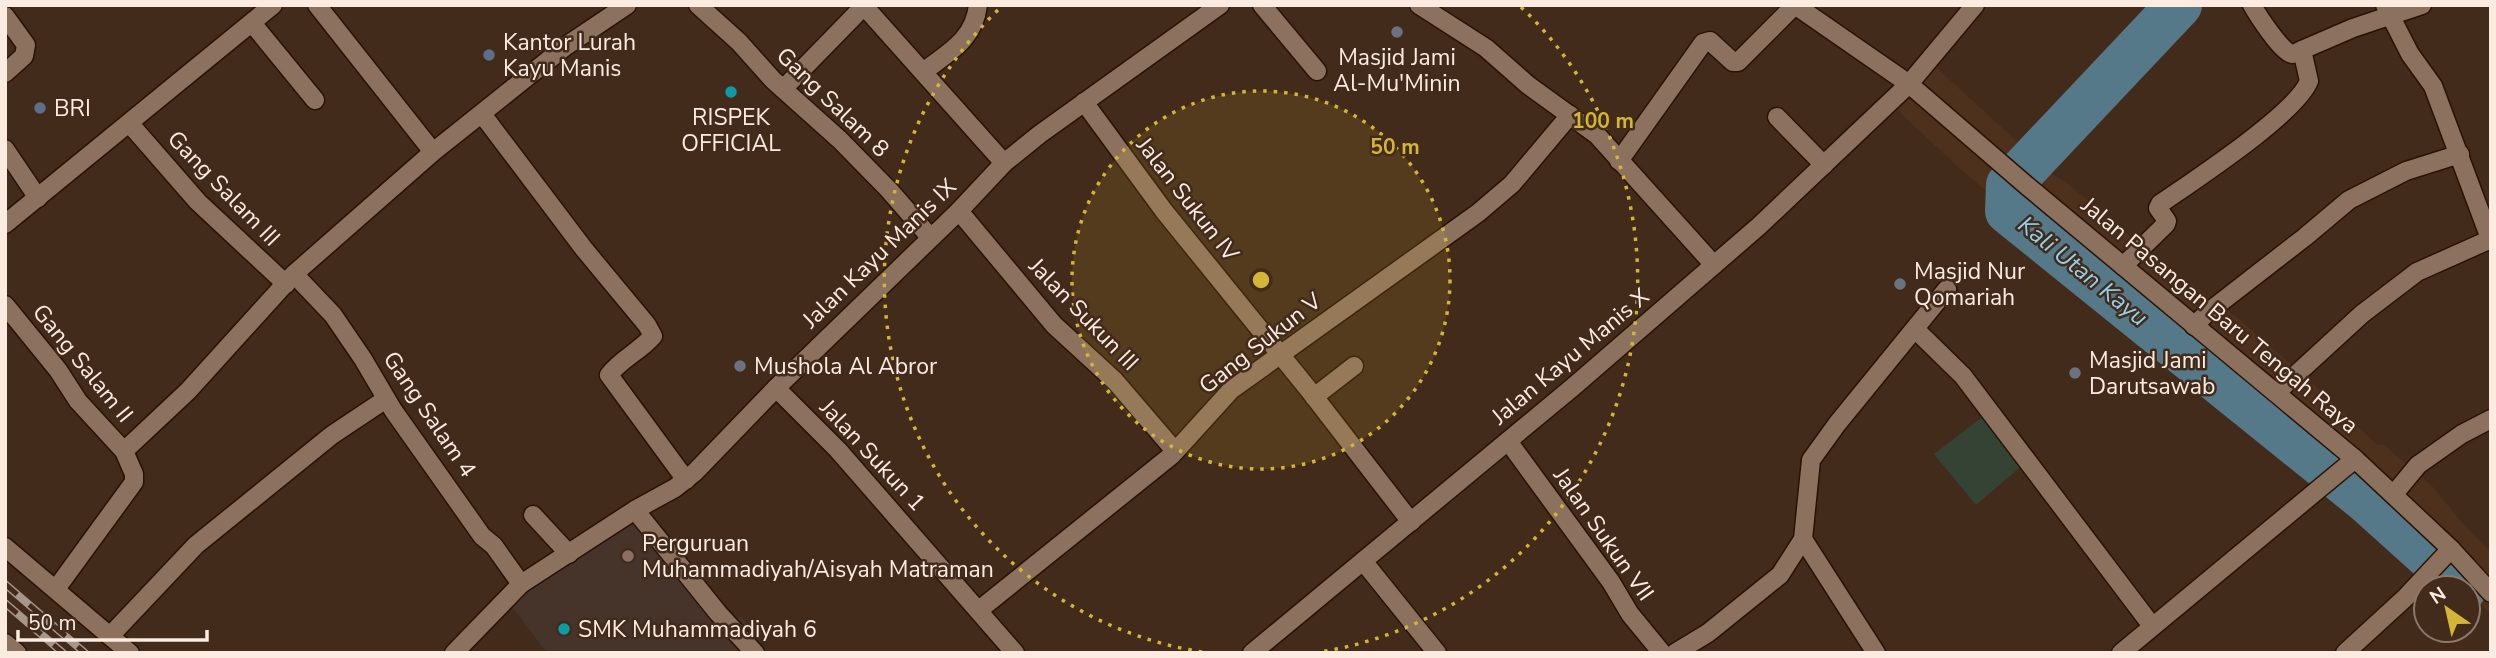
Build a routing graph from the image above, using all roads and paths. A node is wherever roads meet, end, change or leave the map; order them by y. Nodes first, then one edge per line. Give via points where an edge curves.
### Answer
1 (273, 5) edge
2 (317, 5) edge
3 (626, 5) edge
4 (698, 5) edge
5 (978, 5) edge
6 (1220, 5) edge
7 (1262, 5) edge
8 (1419, 5) edge
9 (1795, 5) edge
10 (1975, 5) edge
11 (2252, 5) edge
12 (2422, 5) edge
13 (865, 6) edge
14 (2388, 11) edge
15 (5, 16) edge
16 (252, 23) junction
17 (2302, 50) junction
18 (1317, 71) dead end
19 (923, 72) junction
20 (5, 73) edge
21 (1909, 84) junction
22 (783, 89) junction
23 (315, 100) dead end
24 (1084, 102) junction
25 (481, 114) junction
26 (1570, 115) junction
27 (1777, 117) dead end
28 (130, 124) junction
29 (5, 149) edge
30 (433, 152) junction
31 (2460, 154) junction
32 (1619, 161) junction
33 (1004, 163) junction
34 (1824, 165) junction
35 (38, 198) junction
36 (959, 211) junction
37 (5, 223) edge
38 (930, 237) junction
39 (2491, 240) edge
40 (1714, 265) junction
41 (2123, 266) junction
42 (290, 279) junction
43 (1947, 289) dead end
44 (5, 305) edge
45 (2194, 326) junction
46 (1914, 329) junction
47 (1280, 355) junction
48 (1354, 366) dead end
49 (776, 387) junction
50 (2276, 393) junction
51 (1314, 397) junction
52 (386, 399) junction
53 (2491, 418) edge
54 (1508, 442) junction
55 (124, 451) junction
56 (1175, 451) junction
57 (2355, 459) junction
58 (686, 480) junction
59 (2394, 495) junction
60 (635, 510) junction
61 (533, 514) dead end
62 (1411, 522) junction
63 (1802, 539) junction
64 (5, 547) edge
65 (569, 554) junction
66 (2442, 558) junction
67 (1363, 561) junction
68 (521, 584) junction
69 (57, 589) junction
70 (2491, 593) edge
71 (979, 610) junction
72 (2152, 626) junction
73 (110, 636) junction
74 (5, 643) edge
75 (17, 653) edge
76 (130, 653) edge
77 (454, 653) edge
78 (755, 653) edge
79 (1015, 653) edge
80 (1252, 653) edge
81 (1437, 653) edge
82 (1662, 653) edge
83 (1675, 653) edge
84 (1876, 653) edge
85 (2121, 653) edge
86 (2345, 653) edge

1 - 16 street
2 - 30 street
3 - 25 street
4 - 22 street, Gang Salam 8
5 - 19 street via 970,33
6 - 24 street, Jalan Kayu Manis IX
7 - 18 street
8 - 26 street via 1486,48
9 - 21 street, Jalan Pasangan Baru Tengah Raya
9 - 32 street via 1738,62 1710,41 1703,43
10 - 21 street, Jalan Kayu Manis X
11 - 17 street via 2288,52
12 - 14 street
13 - 19 street
13 - 22 street
14 - 17 street
14 - 31 street via 2433,86
15 - 20 street via 26,45 24,56
16 - 23 street
16 - 28 street
17 - 41 street via 2309,81 2300,96 2256,135 2160,204 2166,224
19 - 33 street
21 - 34 street, Jalan Kayu Manis X
21 - 41 street, Jalan Pasangan Baru Tengah Raya
22 - 38 street, Gang Salam 8 via 840,140
24 - 33 street, Jalan Kayu Manis IX
24 - 47 street, Jalan Sukun IV via 1171,221
25 - 30 street
25 - 58 street via 653,335 609,375
26 - 32 street via 1597,135
26 - 47 street, Gang Sukun V via 1512,184 1478,213
27 - 34 street
28 - 35 street
28 - 42 street, Gang Salam III via 198,202
29 - 35 street
30 - 42 street
31 - 39 street
31 - 45 street via 2406,172 2348,200
32 - 40 street
33 - 36 street, Jalan Kayu Manis IX
34 - 40 street, Jalan Kayu Manis X
35 - 37 street
36 - 38 street, Jalan Kayu Manis IX
36 - 56 street, Jalan Sukun III via 1054,325 1115,381
38 - 49 street, Jalan Kayu Manis IX
39 - 50 street via 2417,272 2362,314
40 - 54 street, Jalan Kayu Manis X
41 - 45 street, Jalan Pasangan Baru Tengah Raya
42 - 52 street, Gang Salam 4 via 333,316
42 - 55 street via 188,391
43 - 46 street
44 - 55 street, Gang Salam II via 78,401
45 - 50 street, Jalan Pasangan Baru Tengah Raya
46 - 63 street via 1811,460
46 - 72 street via 1962,376
47 - 51 street, Jalan Sukun IV
47 - 56 street, Gang Sukun V via 1231,390
48 - 51 street
49 - 58 street, Jalan Kayu Manis IX
49 - 71 street, Jalan Sukun 1
50 - 57 street, Jalan Pasangan Baru Tengah Raya
51 - 62 street, Jalan Sukun IV
52 - 68 street, Gang Salam 4
52 - 73 street via 332,435 196,545
53 - 59 street via 2418,465
54 - 62 street, Jalan Kayu Manis X
54 - 82 street, Jalan Sukun VII
55 - 69 street via 134,482
56 - 71 street, Gang Sukun V
57 - 59 street, Jalan Pasangan Baru Tengah Raya
57 - 72 street
58 - 60 street, Jalan Kayu Manis IX
59 - 66 street, Jalan Pasangan Baru Tengah Raya
60 - 65 street, Jalan Kayu Manis IX
60 - 78 street
61 - 65 street
62 - 67 street, Jalan Kayu Manis X
63 - 83 street via 1780,575 1708,633
63 - 84 street
64 - 69 street
65 - 68 street, Jalan Kayu Manis IX
66 - 70 street, Jalan Pasangan Baru Tengah Raya
66 - 86 street
67 - 80 street, Jalan Kayu Manis X
67 - 81 street
68 - 77 street, Jalan Kayu Manis IX
69 - 73 street
71 - 79 street, Jalan Sukun 1
72 - 85 street
73 - 76 street
74 - 75 street

